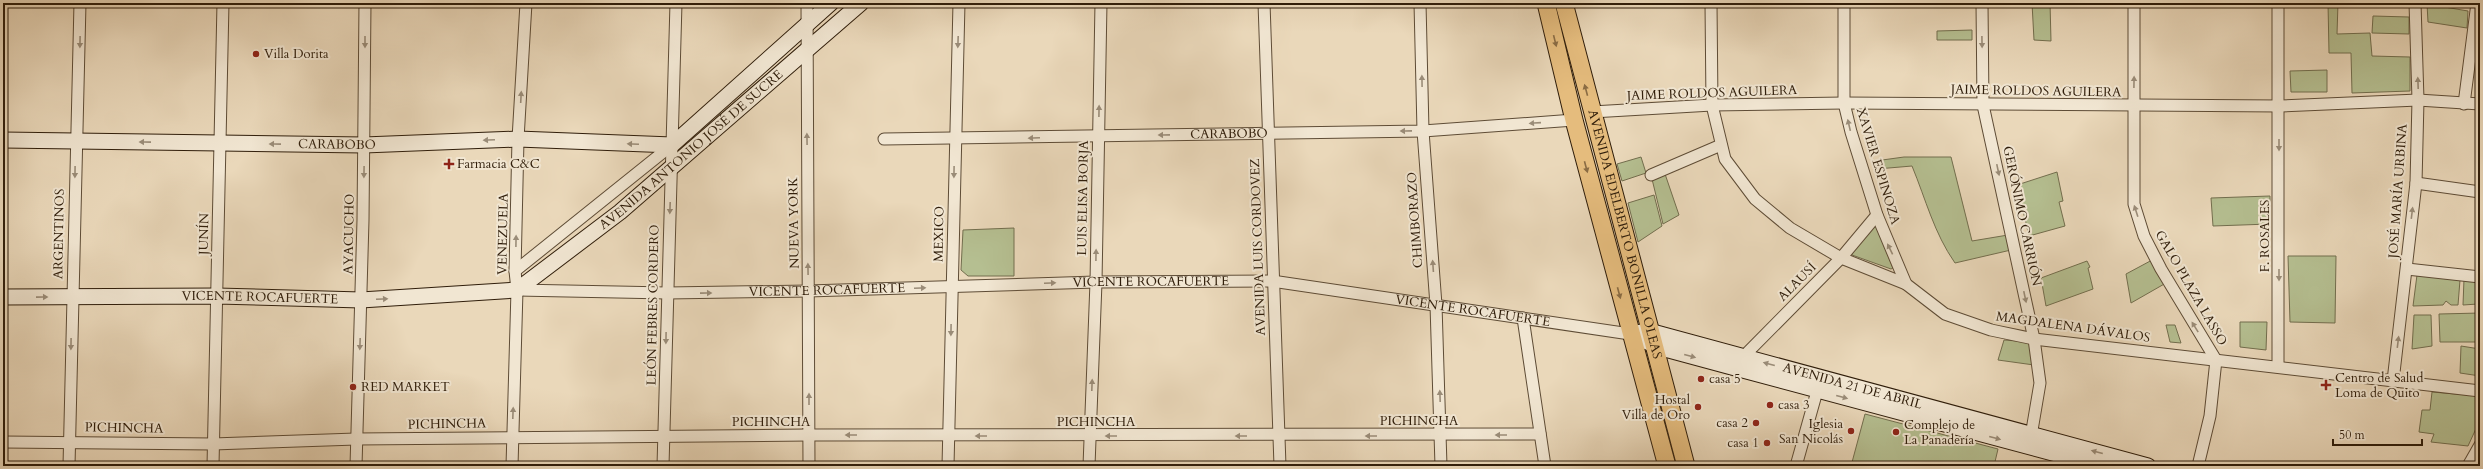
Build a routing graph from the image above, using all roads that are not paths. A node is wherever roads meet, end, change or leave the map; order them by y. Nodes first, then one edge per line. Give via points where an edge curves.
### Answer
1 (80, 3) edge
2 (223, 3) edge
3 (365, 3) edge
4 (526, 3) edge
5 (676, 3) edge
6 (807, 3) edge
7 (831, 3) edge
8 (861, 3) edge
9 (959, 3) edge
10 (1101, 3) edge
11 (1264, 3) edge
12 (1420, 3) edge
13 (1546, 3) edge
14 (1564, 3) edge
15 (1711, 3) edge
16 (1844, 3) edge
17 (1982, 3) edge
18 (2134, 3) edge
19 (2278, 3) edge
20 (2415, 3) edge
21 (2477, 3) edge
22 (806, 24) junction
23 (806, 52) junction
24 (2418, 100) junction
25 (1844, 102) junction
26 (2464, 104) junction
27 (2480, 104) edge
28 (1712, 105) junction
29 (1983, 105) junction
30 (2280, 106) junction
31 (2133, 107) junction
32 (1592, 112) junction
33 (1574, 120) junction
34 (1423, 131) junction
35 (1269, 133) junction
36 (1098, 136) junction
37 (518, 139) junction
38 (3, 140) edge
39 (884, 140) dead end
40 (955, 140) junction
41 (75, 141) junction
42 (219, 143) junction
43 (364, 145) junction
44 (672, 145) junction
45 (1721, 145) junction
46 (671, 169) junction
47 (1651, 176) dead end
48 (2416, 183) junction
49 (2480, 192) edge
50 (1877, 215) junction
51 (1841, 258) junction
52 (2407, 269) junction
53 (515, 271) junction
54 (2480, 277) edge
55 (1272, 281) junction
56 (1096, 282) junction
57 (1906, 284) junction
58 (952, 287) junction
59 (517, 290) junction
60 (808, 291) junction
61 (667, 293) junction
62 (72, 296) junction
63 (218, 296) junction
64 (3, 297) edge
65 (361, 300) junction
66 (1436, 305) junction
67 (1523, 318) junction
68 (1630, 334) junction
69 (1651, 338) junction
70 (2034, 339) junction
71 (2216, 360) junction
72 (1741, 363) junction
73 (2278, 366) junction
74 (2393, 381) junction
75 (1818, 384) junction
76 (2480, 391) edge
77 (1540, 434) junction
78 (809, 435) junction
79 (1441, 435) junction
80 (665, 436) junction
81 (949, 436) junction
82 (1089, 436) junction
83 (1280, 436) junction
84 (513, 438) junction
85 (356, 439) junction
86 (2030, 440) junction
87 (3, 442) edge
88 (70, 442) junction
89 (214, 444) junction
90 (2480, 445) edge
91 (69, 466) edge
92 (213, 466) edge
93 (356, 466) edge
94 (512, 466) edge
95 (663, 466) edge
96 (809, 466) edge
97 (948, 466) edge
98 (1089, 466) edge
99 (1280, 466) edge
100 (1441, 466) edge
101 (1545, 466) edge
102 (1667, 466) edge
103 (1686, 466) edge
104 (1796, 466) edge
105 (2101, 466) edge
106 (2148, 466) edge
107 (2198, 466) edge
108 (2468, 466) edge

1 -> 41 street, ARGENTINOS
2 - 42 street, JUNÍN
3 -> 43 street, AYACUCHO
37 -> 4 street, VENEZUELA
5 - 44 street, LEÓN FEBRES CORDERO
6 - 22 street, NUEVA YORK
7 - 22 main road, AVENIDA ANTONIO JOSÉ DE SUCRE
8 - 23 main road, AVENIDA ANTONIO JOSÉ DE SUCRE
9 -> 40 street, MEXICO
36 -> 10 street, LUIS ELISA BORJA
11 - 35 street, AVENIDA LUIS CORDOVEZ
34 -> 12 street, CHIMBORAZO
13 -> 33 main road, AVENIDA EDELBERTO BONILLA OLEAS
32 -> 14 main road, AVENIDA EDELBERTO BONILLA OLEAS
15 - 28 street, MAGDALENA DÁVALOS
16 - 25 street, XAVIER ESPINOZA
17 -> 29 street, GERÓNIMO CARRIÓN
31 -> 18 street, GALO PLAZA LASSO
19 - 30 street, F. ROSALES
24 -> 20 street, JOSÉ MARÍA URBINA
21 - 26 street
22 - 23 street, NUEVA YORK
22 - 44 main road, AVENIDA ANTONIO JOSÉ DE SUCRE
23 - 46 main road, AVENIDA ANTONIO JOSÉ DE SUCRE
60 -> 23 street, NUEVA YORK
24 - 26 street, JAIME ROLDOS AGUILERA
24 - 30 street, JAIME ROLDOS AGUILERA
24 - 48 street, JOSÉ MARÍA URBINA
25 - 28 street, JAIME ROLDOS AGUILERA
25 - 29 street, JAIME ROLDOS AGUILERA
50 -> 25 street, XAVIER ESPINOZA
26 - 27 street, JAIME ROLDOS AGUILERA
28 - 32 street, JAIME ROLDOS AGUILERA
28 - 45 street, MAGDALENA DÁVALOS
29 - 31 street, JAIME ROLDOS AGUILERA
29 -> 70 street, GERÓNIMO CARRIÓN
30 - 31 street, JAIME ROLDOS AGUILERA
30 -> 73 street, F. ROSALES
71 -> 31 street, GALO PLAZA LASSO via 2144,236 2133,192
32 - 69 main road, AVENIDA EDELBERTO BONILLA OLEAS
33 -> 34 street, CARABOBO
33 -> 68 main road, AVENIDA EDELBERTO BONILLA OLEAS
34 -> 35 street, CARABOBO
66 -> 34 street, CHIMBORAZO
35 -> 36 street, CARABOBO
35 - 55 street, AVENIDA LUIS CORDOVEZ
36 -> 40 street, CARABOBO
56 -> 36 street, LUIS ELISA BORJA
37 -> 43 main road, CARABOBO
44 -> 37 main road, CARABOBO
53 -> 37 street, VENEZUELA
38 - 41 main road, CARABOBO
39 - 40 street, CARABOBO
40 -> 58 street, MEXICO
42 -> 41 main road, CARABOBO
41 -> 62 street, ARGENTINOS
43 -> 42 main road, CARABOBO
42 - 63 street, JUNÍN
43 -> 65 street, AYACUCHO
44 - 46 street, LEÓN FEBRES CORDERO
44 - 53 street, AVENIDA ANTONIO JOSÉ DE SUCRE
45 - 47 street
45 - 51 street, MAGDALENA DÁVALOS via 1724,159 1755,199 1790,228
46 - 59 main road, AVENIDA ANTONIO JOSÉ DE SUCRE via 620,212
46 -> 61 street, LEÓN FEBRES CORDERO
48 - 49 street
52 -> 48 street, JOSÉ MARÍA URBINA
50 - 51 street, ALAUSÍ
57 -> 50 street, XAVIER ESPINOZA
51 - 57 street, MAGDALENA DÁVALOS
51 - 72 street, ALAUSÍ
52 - 54 street
74 -> 52 street, JOSÉ MARÍA URBINA
53 - 59 street, VENEZUELA
55 - 56 street, VICENTE ROCAFUERTE
55 - 66 street, VICENTE ROCAFUERTE
55 - 83 street, AVENIDA LUIS CORDOVEZ
58 -> 56 street, VICENTE ROCAFUERTE
82 -> 56 street, LUIS ELISA BORJA
57 - 70 street, MAGDALENA DÁVALOS via 1945,314 1991,330
60 -> 58 street, VICENTE ROCAFUERTE
58 -> 81 street, MEXICO
59 - 61 street, VICENTE ROCAFUERTE
65 -> 59 main road, VICENTE ROCAFUERTE
84 -> 59 street, VENEZUELA
61 -> 60 street, VICENTE ROCAFUERTE
78 -> 60 street, NUEVA YORK
61 -> 80 street, LEÓN FEBRES CORDERO
62 - 63 main road, VICENTE ROCAFUERTE
64 -> 62 main road, VICENTE ROCAFUERTE
62 -> 88 street, ARGENTINOS
63 - 65 main road, VICENTE ROCAFUERTE
63 - 89 street, JUNÍN
65 -> 85 street, AYACUCHO
66 - 67 street, VICENTE ROCAFUERTE
79 -> 66 street, CHIMBORAZO
67 - 68 street, VICENTE ROCAFUERTE
67 - 77 street
68 - 69 main road
68 - 102 main road, AVENIDA EDELBERTO BONILLA OLEAS
69 - 72 main road, AVENIDA 21 DE ABRIL
69 - 103 main road, AVENIDA EDELBERTO BONILLA OLEAS
70 - 71 street, MAGDALENA DÁVALOS
70 - 86 street, GERÓNIMO CARRIÓN via 2040,383
71 - 73 street, MAGDALENA DÁVALOS
71 - 107 street, GALO PLAZA LASSO via 2210,416
72 - 75 main road, AVENIDA 21 DE ABRIL
73 - 74 street, MAGDALENA DÁVALOS
74 - 76 street, MAGDALENA DÁVALOS
75 - 86 main road, AVENIDA 21 DE ABRIL
75 - 104 street
77 -> 79 street, PICHINCHA
77 - 101 street
78 - 80 street, PICHINCHA
81 -> 78 street, PICHINCHA
78 - 96 street, NUEVA YORK
79 -> 83 street, PICHINCHA
79 - 100 street, CHIMBORAZO
80 - 84 street, PICHINCHA
80 - 95 street, LEÓN FEBRES CORDERO
82 -> 81 street, PICHINCHA
81 - 97 street, MEXICO
83 -> 82 street, PICHINCHA
82 - 98 street, LUIS ELISA BORJA
83 - 99 street, AVENIDA LUIS CORDOVEZ
84 - 85 street, PICHINCHA
84 - 94 street, VENEZUELA
85 - 89 street, PICHINCHA
85 - 93 street, AYACUCHO
86 - 105 main road, AVENIDA 21 DE ABRIL
106 -> 86 main road, AVENIDA 21 DE ABRIL
87 - 88 street, PICHINCHA
88 - 89 street, PICHINCHA
88 - 91 street, ARGENTINOS
89 - 92 street, JUNÍN
90 - 108 street

